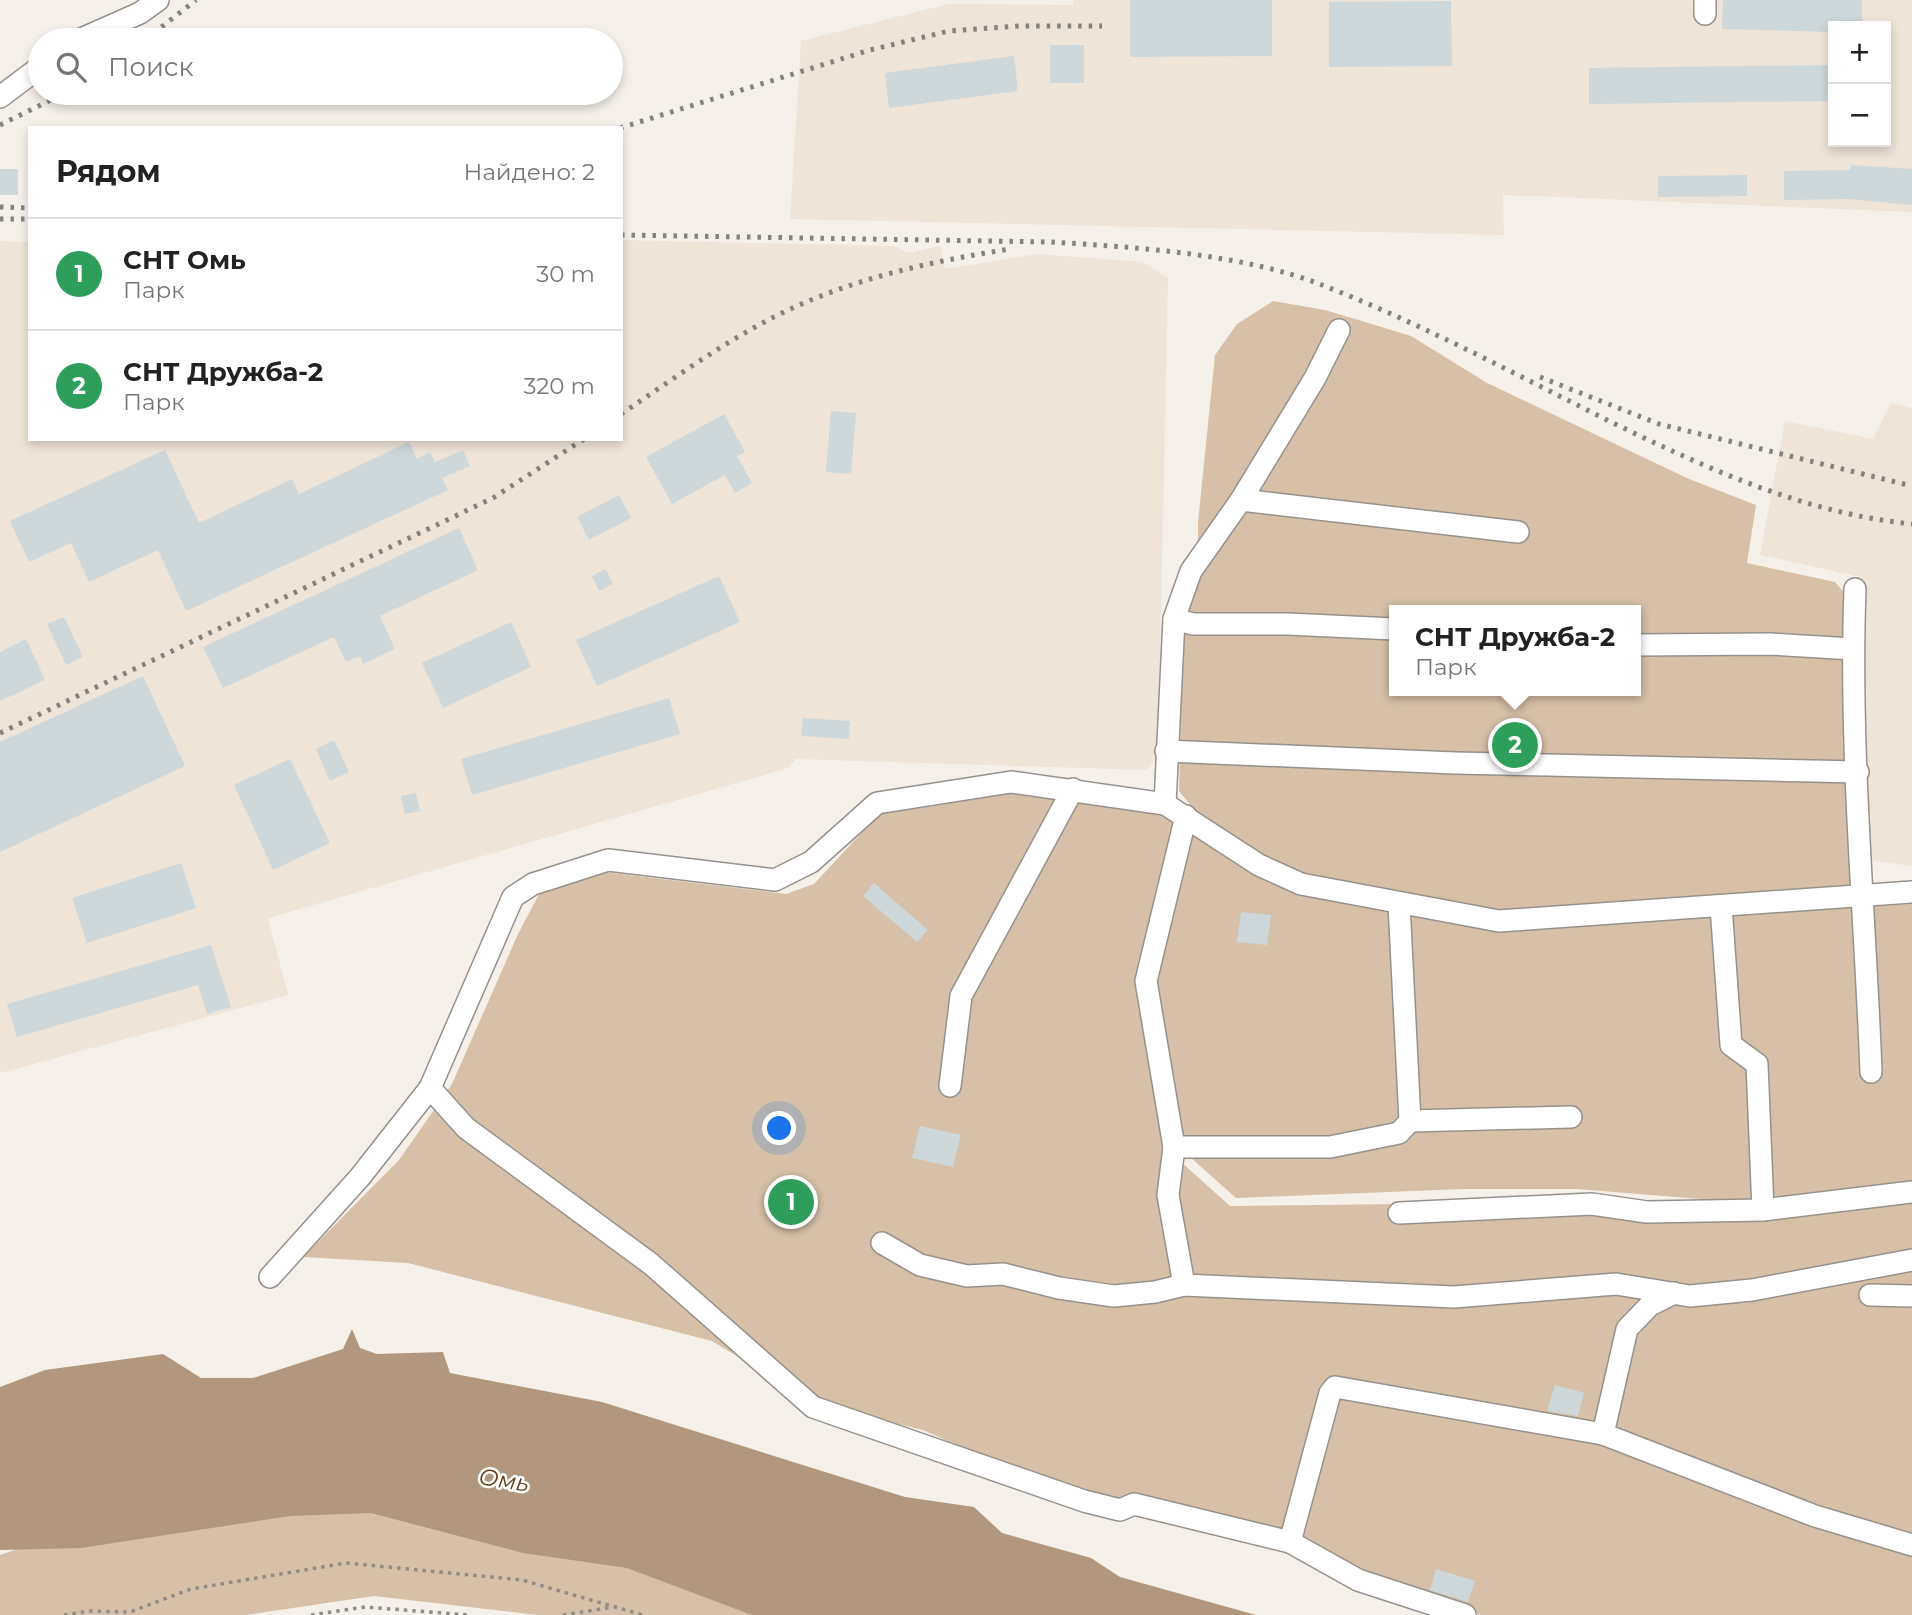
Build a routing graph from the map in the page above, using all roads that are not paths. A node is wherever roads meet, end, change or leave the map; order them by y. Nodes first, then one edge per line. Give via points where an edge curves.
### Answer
1 (158, 0) edge
2 (106, 28) edge
3 (28, 76) edge
4 (0, 97) edge
5 (1339, 330) dead end
6 (1241, 500) junction
7 (1518, 532) dead end
8 (1855, 589) dead end
9 (1174, 619) junction
10 (1389, 629) edge
11 (1641, 645) edge
12 (1853, 649) junction
13 (1166, 751) junction
14 (1857, 772) junction
15 (1073, 789) junction
16 (1165, 804) junction
17 (1186, 817) junction
18 (1912, 892) edge
19 (1864, 894) junction
20 (1399, 904) junction
21 (1721, 906) junction
22 (1871, 1072) dead end
23 (950, 1086) dead end
24 (430, 1088) junction
25 (1571, 1117) dead end
26 (1410, 1121) junction
27 (1174, 1147) junction
28 (1912, 1192) edge
29 (1763, 1210) junction
30 (1399, 1213) dead end
31 (882, 1243) dead end
32 (1912, 1260) edge
33 (270, 1278) dead end
34 (1184, 1285) junction
35 (1674, 1293) junction
36 (1870, 1295) dead end
37 (1912, 1296) edge
38 (1602, 1434) junction
39 (1290, 1542) junction
40 (1912, 1545) edge
41 (1465, 1615) edge

1 - 2 street
3 - 4 street
5 - 6 street
6 - 7 street
6 - 9 street via 1191,571
8 - 12 street
9 - 10 street via 1193,624
9 - 13 street
11 - 12 street
12 - 14 street
13 - 14 street
13 - 16 street
14 - 19 street
15 - 16 street
15 - 23 street via 961,996
15 - 24 street via 1011,782 877,803 811,862 775,880 608,860 533,884 513,897
16 - 17 street
17 - 20 street via 1259,865 1301,884
17 - 27 street via 1146,981
18 - 19 street
19 - 21 street
19 - 22 street
20 - 21 street via 1499,921
20 - 26 street
21 - 29 street via 1731,1045 1756,1064
24 - 33 street via 360,1177
24 - 39 street via 466,1128 651,1264 813,1407 1084,1501 1120,1510 1134,1504
25 - 26 street
26 - 27 street via 1399,1133 1329,1147
27 - 34 street via 1168,1195
28 - 29 street
29 - 30 street via 1647,1212 1592,1204
31 - 34 street via 920,1265 967,1276 1003,1274 1114,1296
32 - 35 street via 1752,1290 1690,1296
34 - 35 street via 1454,1297 1616,1284
35 - 38 street via 1650,1305 1627,1329
36 - 37 street
38 - 39 street via 1335,1387 1329,1393
38 - 40 street via 1815,1516
39 - 41 street via 1358,1580

